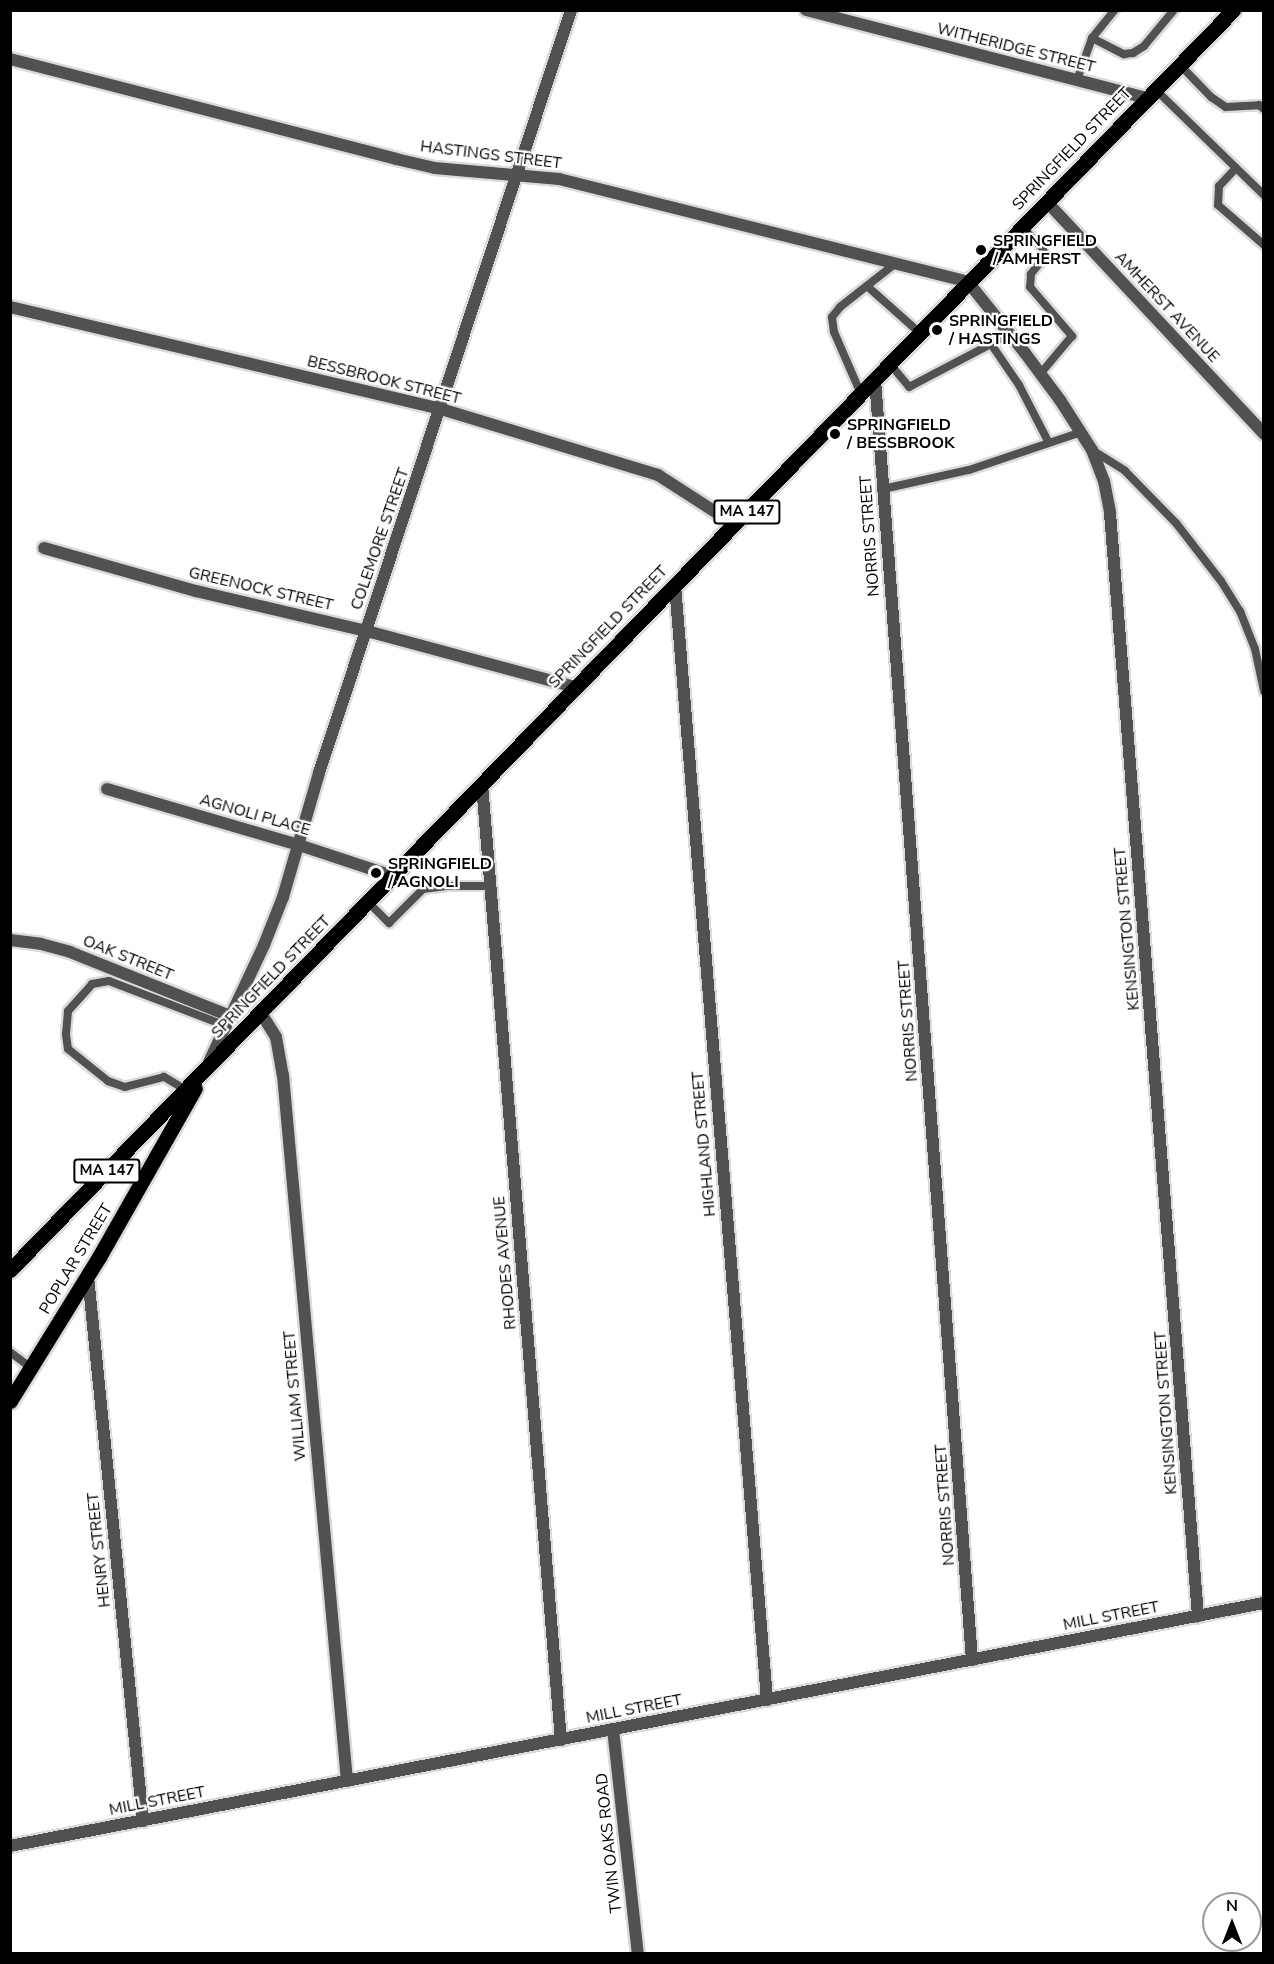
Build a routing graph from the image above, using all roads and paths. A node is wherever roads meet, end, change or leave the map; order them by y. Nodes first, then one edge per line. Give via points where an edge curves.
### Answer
1 (571, 10) edge
2 (806, 10) edge
3 (1115, 10) edge
4 (1174, 10) edge
5 (1233, 10) edge
6 (1092, 38) junction
7 (10, 59) edge
8 (1180, 65) junction
9 (1077, 80) junction
10 (1151, 94) junction
11 (1263, 109) edge
12 (1236, 168) junction
13 (517, 177) junction
14 (1263, 195) edge
15 (1047, 202) junction
16 (1022, 226) junction
17 (1263, 245) edge
18 (896, 264) junction
19 (968, 282) junction
20 (867, 286) junction
21 (10, 307) edge
22 (920, 333) junction
23 (1010, 334) junction
24 (991, 344) junction
25 (890, 364) junction
26 (1041, 373) junction
27 (875, 379) junction
28 (861, 394) junction
29 (441, 409) junction
30 (1081, 432) junction
31 (1263, 434) edge
32 (1048, 443) junction
33 (1092, 450) junction
34 (883, 489) junction
35 (734, 524) junction
36 (44, 548) dead end
37 (675, 585) junction
38 (367, 631) junction
39 (575, 687) junction
40 (1263, 691) edge
41 (482, 784) junction
42 (106, 789) dead end
43 (299, 844) junction
44 (393, 876) junction
45 (490, 886) junction
46 (368, 902) junction
47 (10, 940) edge
48 (261, 1013) junction
49 (228, 1021) junction
50 (204, 1071) junction
51 (186, 1090) junction
52 (10, 1270) edge
53 (88, 1275) junction
54 (10, 1352) edge
55 (31, 1368) junction
56 (10, 1401) edge
57 (1263, 1603) edge
58 (1198, 1616) junction
59 (972, 1660) junction
60 (766, 1700) junction
61 (613, 1729) junction
62 (561, 1740) junction
63 (347, 1781) junction
64 (143, 1821) junction
65 (10, 1846) edge
66 (638, 1953) edge

1 - 13 street, COLEMORE STREET
2 - 9 street, WITHERIDGE STREET
3 - 6 lane
4 - 6 lane via 1144,46 1133,53 1124,54
5 - 8 main road, SPRINGFIELD STREET / MA 147
6 - 9 lane
7 - 13 street, HASTINGS STREET via 396,159 435,168
8 - 10 main road, SPRINGFIELD STREET / MA 147
8 - 11 lane via 1211,97 1226,106 1259,105
9 - 10 street, WITHERIDGE STREET
10 - 12 lane
10 - 15 main road, SPRINGFIELD STREET / MA 147
12 - 14 lane
12 - 17 lane via 1218,186 1218,205
13 - 18 street, HASTINGS STREET via 559,179
13 - 29 street, COLEMORE STREET
15 - 16 main road, SPRINGFIELD STREET / MA 147
15 - 31 street, AMHERST AVENUE
16 - 19 main road, SPRINGFIELD STREET / MA 147
16 - 26 lane via 1045,256 1031,274 1030,287 1072,336
18 - 19 street, HASTINGS STREET
18 - 20 lane
19 - 22 main road, SPRINGFIELD STREET / MA 147
19 - 23 street, KENSINGTON STREET
20 - 22 lane
20 - 28 lane via 832,317 834,332
21 - 29 street, BESSBROOK STREET
22 - 25 main road, SPRINGFIELD STREET / MA 147
23 - 24 lane
23 - 26 street, KENSINGTON STREET
24 - 25 lane via 909,387
24 - 32 lane via 1020,385
25 - 27 main road, SPRINGFIELD STREET / MA 147
26 - 30 street, KENSINGTON STREET
27 - 28 main road, SPRINGFIELD STREET / MA 147
27 - 34 street, NORRIS STREET
28 - 35 main road, SPRINGFIELD STREET / MA 147
29 - 35 street, BESSBROOK STREET via 658,475
29 - 38 street, COLEMORE STREET
30 - 32 lane
30 - 33 street, KENSINGTON STREET
32 - 34 lane via 969,470
33 - 40 lane via 1125,471 1176,523 1221,581 1255,649
33 - 58 street, KENSINGTON STREET via 1107,493 1113,545
34 - 59 street, NORRIS STREET
35 - 37 main road, SPRINGFIELD STREET / MA 147
36 - 38 street, GREENOCK STREET via 196,591
37 - 39 main road, SPRINGFIELD STREET / MA 147
37 - 60 street, HIGHLAND STREET
38 - 39 street, GREENOCK STREET
38 - 43 street, COLEMORE STREET
39 - 41 main road, SPRINGFIELD STREET / MA 147
41 - 44 main road, SPRINGFIELD STREET / MA 147
41 - 45 street, RHODES AVENUE
42 - 43 street, AGNOLI PLACE
43 - 44 street, AGNOLI PLACE
43 - 49 street, COLEMORE STREET via 274,922
44 - 46 main road, SPRINGFIELD STREET / MA 147
45 - 46 lane via 423,889 389,923
45 - 62 street, RHODES AVENUE
46 - 48 main road, SPRINGFIELD STREET / MA 147
47 - 49 street, OAK STREET via 70,952
48 - 50 main road, SPRINGFIELD STREET / MA 147
48 - 63 street, WILLIAM STREET via 276,1037 283,1075
49 - 50 street, COLEMORE STREET
49 - 51 lane via 110,981 92,984 68,1011 68,1049 108,1081 125,1087 164,1077
50 - 51 main road, SPRINGFIELD STREET / MA 147
50 - 53 main road, POPLAR STREET
51 - 52 main road, SPRINGFIELD STREET / MA 147
53 - 55 main road, POPLAR STREET
53 - 64 street, HENRY STREET
54 - 55 lane
55 - 56 main road, POPLAR STREET
57 - 58 street, MILL STREET
58 - 59 street, MILL STREET
59 - 60 street, MILL STREET
60 - 61 street, MILL STREET
61 - 62 street, MILL STREET
61 - 66 street, TWIN OAKS ROAD
62 - 63 street, MILL STREET
63 - 64 street, MILL STREET
64 - 65 street, MILL STREET

